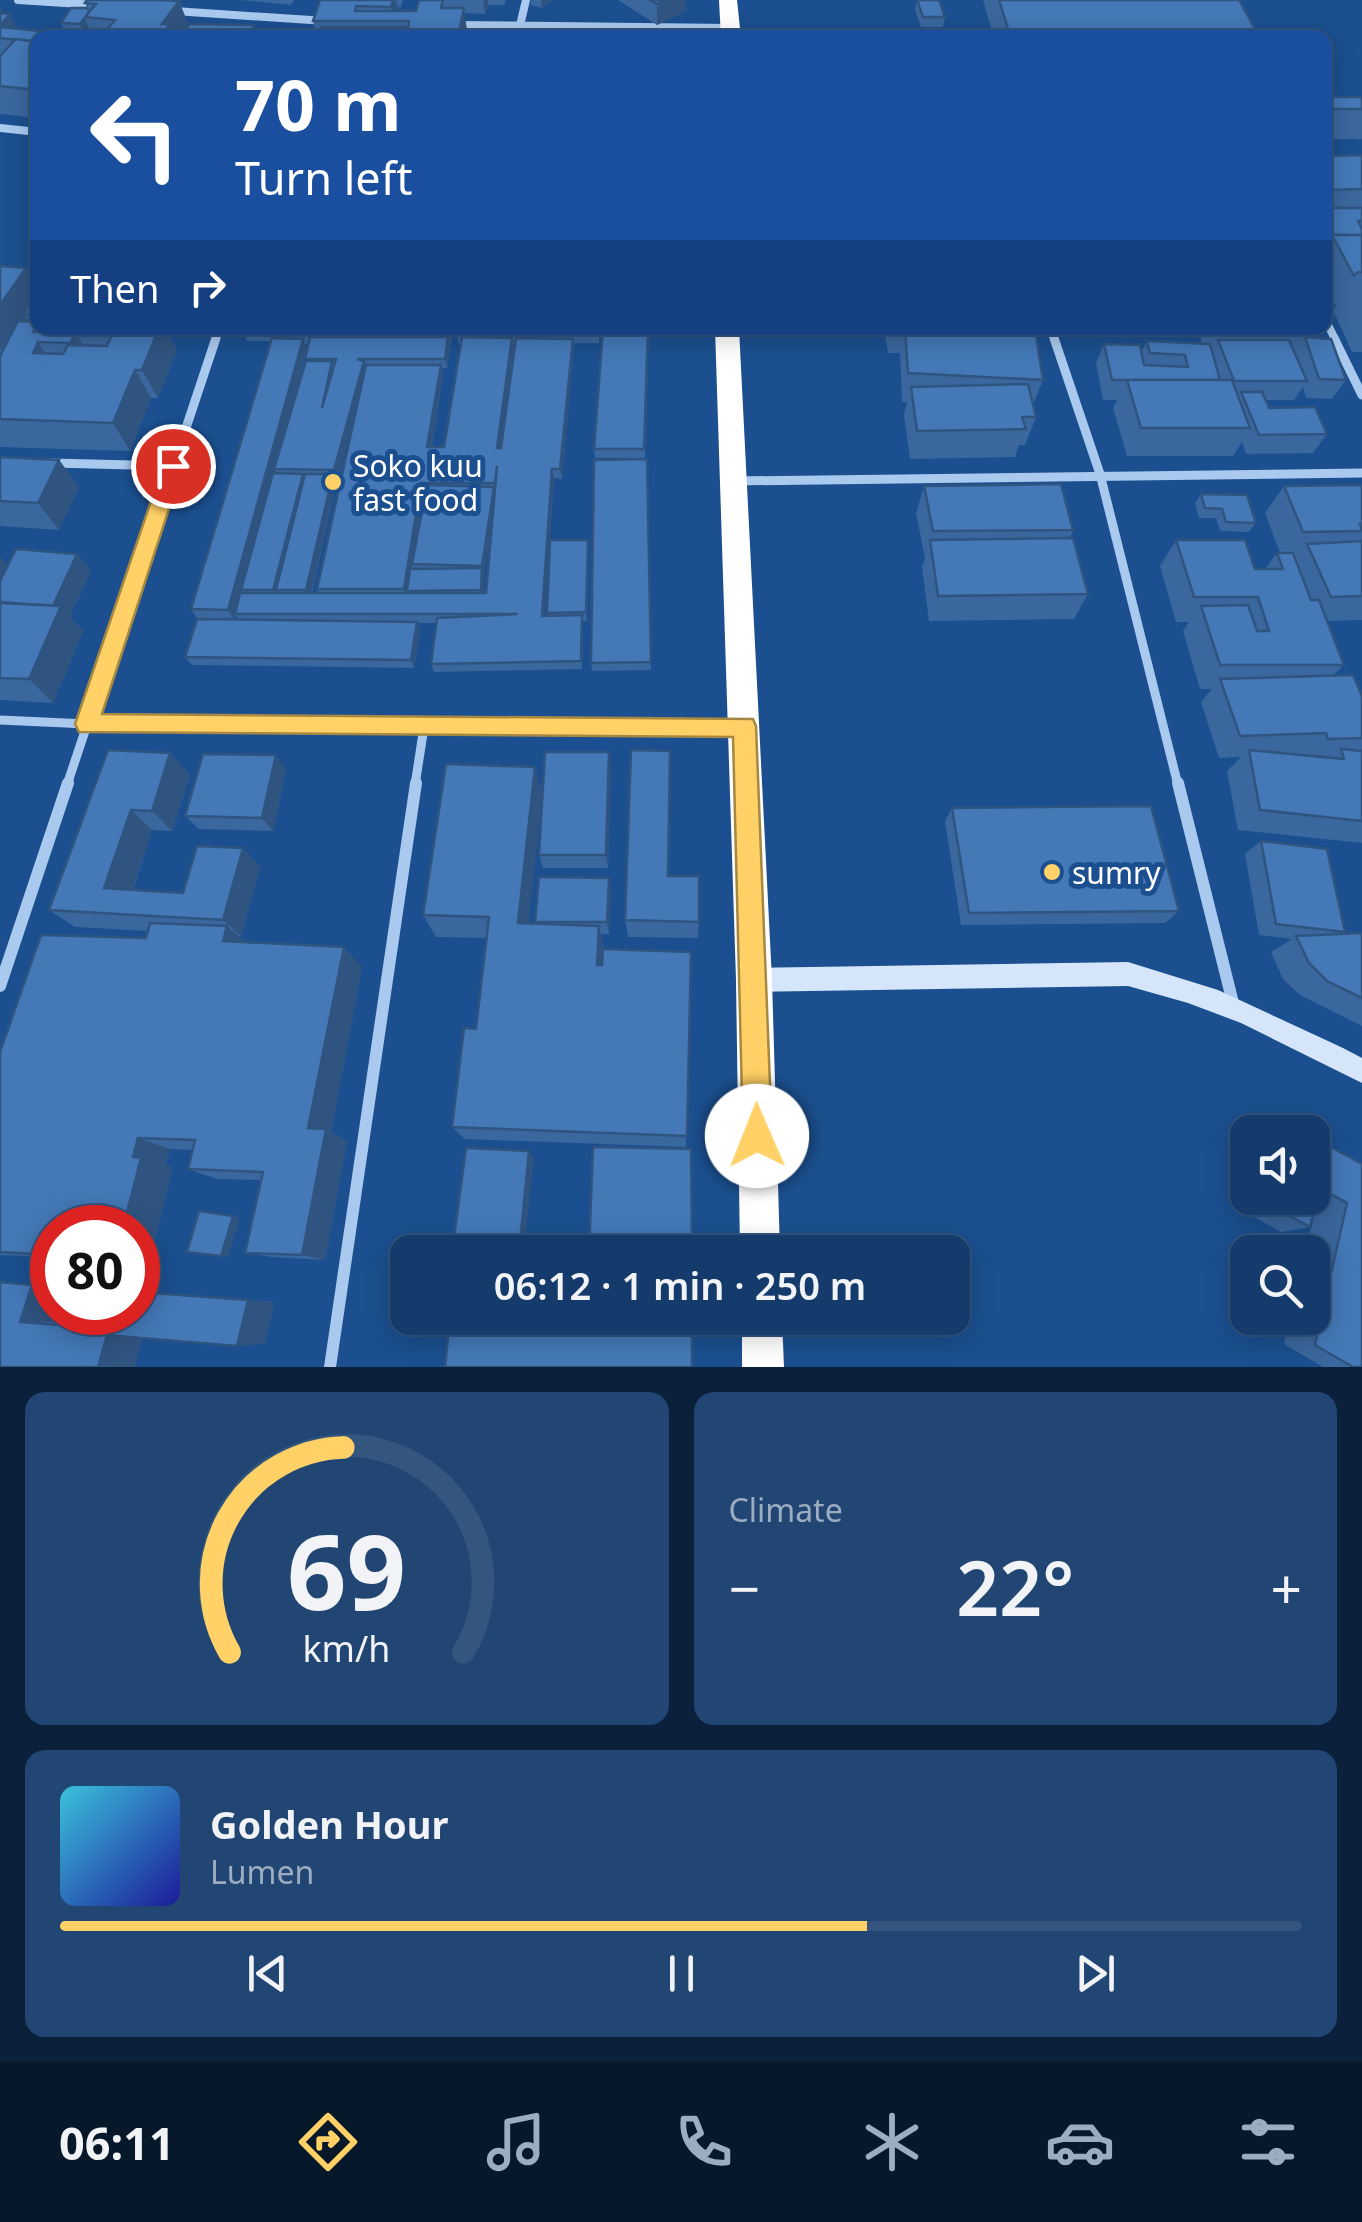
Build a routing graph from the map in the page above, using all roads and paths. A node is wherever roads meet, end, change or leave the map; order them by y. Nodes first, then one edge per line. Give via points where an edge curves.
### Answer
1 (18, 0) edge
2 (526, 0) edge
3 (728, 0) edge
4 (113, 6) edge
5 (170, 10) edge
6 (324, 10) edge
7 (321, 20) junction
8 (339, 21) edge
9 (448, 24) edge
10 (521, 26) junction
11 (318, 30) edge
12 (520, 30) edge
13 (641, 30) edge
14 (731, 30) edge
15 (0, 128) edge
16 (30, 131) edge
17 (0, 274) edge
18 (30, 276) edge
19 (1332, 333) edge
20 (217, 335) edge
21 (727, 335) edge
22 (1053, 335) edge
23 (1362, 394) edge
24 (38, 462) edge
25 (173, 466) junction
26 (1100, 474) junction
27 (1362, 474) edge
28 (732, 481) junction
29 (0, 720) edge
30 (87, 724) junction
31 (744, 726) junction
32 (424, 727) junction
33 (754, 980) junction
34 (0, 986) edge
35 (1236, 1012) junction
36 (1362, 1071) edge
37 (760, 1235) edge
38 (762, 1335) edge
39 (330, 1367) edge
40 (763, 1367) edge

1 - 4 street
2 - 10 street
3 - 14 highway
5 - 7 street
6 - 7 street
7 - 8 street
7 - 11 street
9 - 10 street
10 - 12 street
10 - 13 street
15 - 16 street
17 - 18 street
19 - 23 street
20 - 25 street
21 - 28 highway
22 - 26 street
24 - 25 street
25 - 30 street
26 - 27 street
26 - 28 street
26 - 35 street
28 - 31 highway
29 - 30 street
30 - 32 street
30 - 34 street
31 - 32 street
31 - 33 highway
32 - 39 street
33 - 35 street via 1128,974 1182,986
33 - 37 highway
35 - 36 street via 1294,1033
38 - 40 highway

